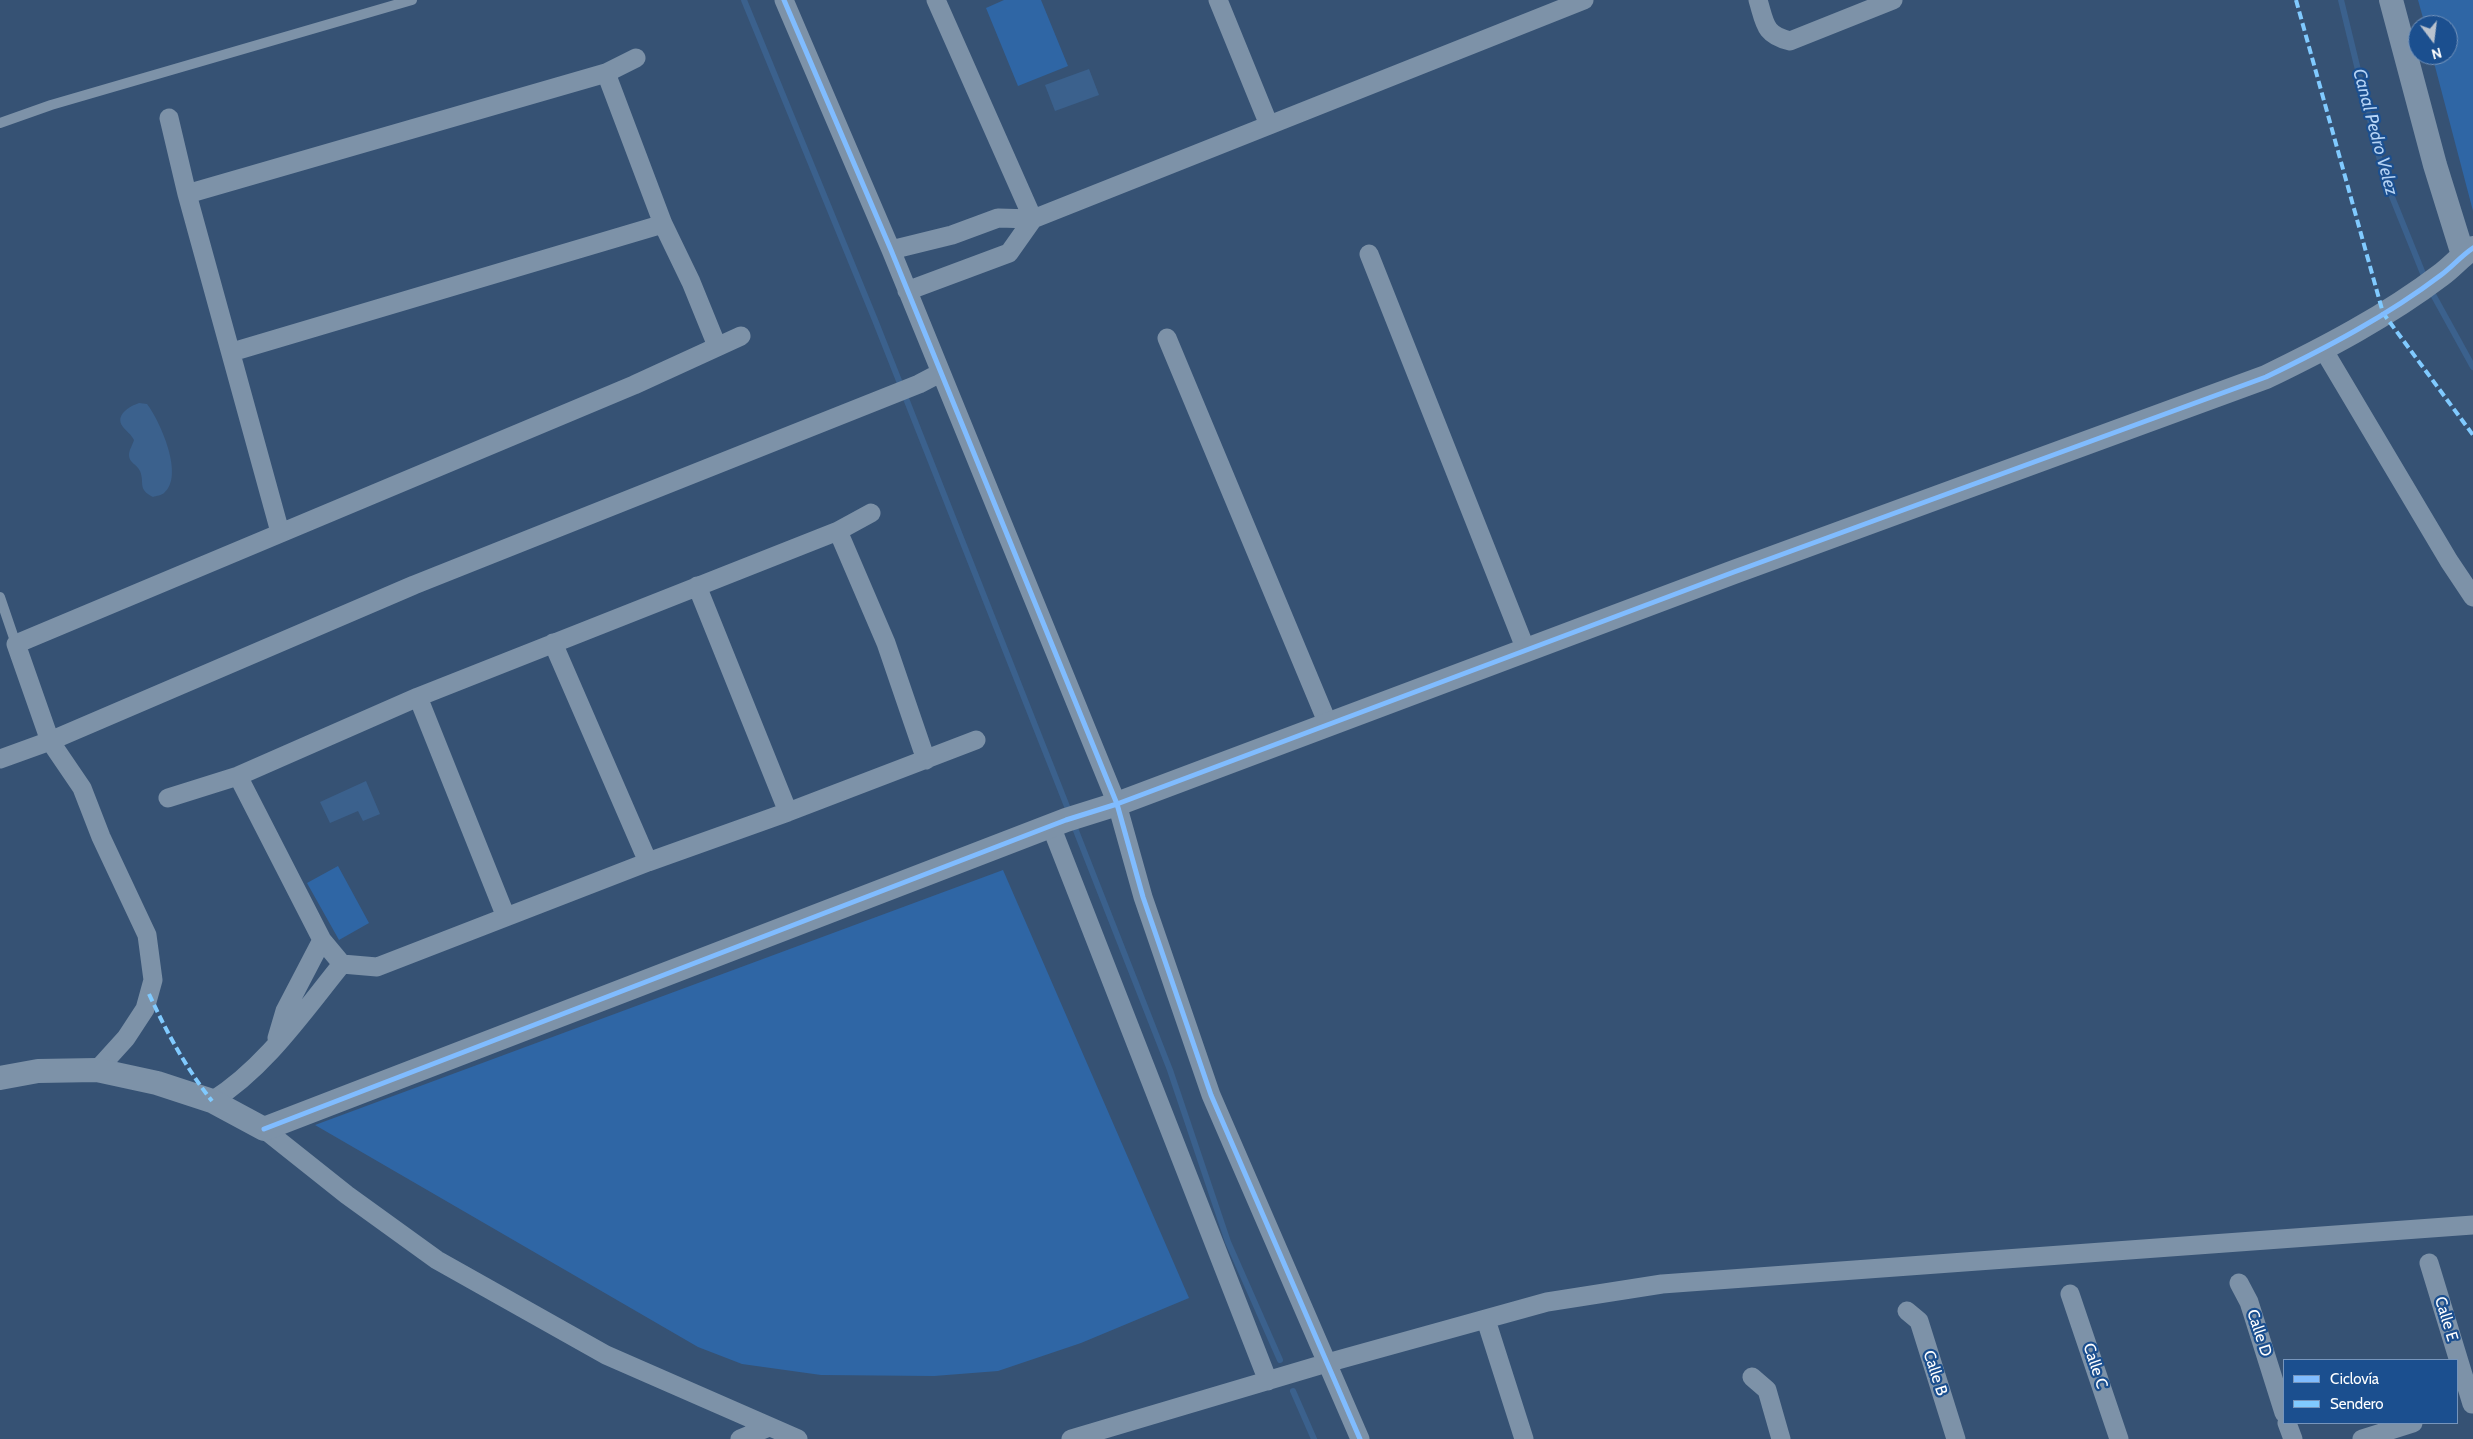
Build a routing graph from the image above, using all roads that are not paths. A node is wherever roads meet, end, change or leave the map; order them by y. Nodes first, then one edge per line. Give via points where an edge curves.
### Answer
1 (412, 0) edge
2 (784, 0) edge
3 (936, 0) edge
4 (1218, 0) edge
5 (1584, 0) edge
6 (1758, 0) edge
7 (1893, 0) edge
8 (2390, 0) edge
9 (636, 58) dead end
10 (606, 72) junction
11 (169, 118) dead end
12 (0, 123) edge
13 (1269, 125) junction
14 (187, 194) junction
15 (1033, 219) junction
16 (663, 224) junction
17 (891, 250) junction
18 (2468, 252) edge
19 (1368, 254) dead end
20 (907, 291) junction
21 (741, 336) dead end
22 (1166, 338) dead end
23 (716, 346) junction
24 (2324, 349) junction
25 (232, 352) junction
26 (940, 373) junction
27 (871, 513) dead end
28 (838, 531) junction
29 (280, 532) junction
30 (697, 586) junction
31 (0, 597) edge
32 (2473, 597) edge
33 (553, 643) junction
34 (16, 644) junction
35 (1526, 650) junction
36 (418, 697) junction
37 (1328, 724) junction
38 (976, 740) dead end
39 (50, 741) junction
40 (0, 759) edge
41 (926, 760) junction
42 (238, 776) junction
43 (168, 798) dead end
44 (1117, 804) junction
45 (788, 812) junction
46 (1058, 823) junction
47 (648, 862) junction
48 (506, 917) junction
49 (322, 940) junction
50 (342, 964) junction
51 (275, 1044) junction
52 (97, 1070) junction
53 (0, 1078) edge
54 (212, 1101) junction
55 (264, 1129) junction
56 (2473, 1225) edge
57 (2429, 1263) dead end
58 (2239, 1284) dead end
59 (2070, 1294) dead end
60 (1907, 1311) dead end
61 (1486, 1320) junction
62 (2455, 1359) edge
63 (1327, 1363) junction
64 (2458, 1371) edge
65 (1752, 1377) dead end
66 (1268, 1381) junction
67 (2467, 1405) edge
68 (2283, 1410) edge
69 (2288, 1424) edge
70 (2410, 1424) edge
71 (769, 1427) junction
72 (1079, 1438) edge
73 (740, 1439) edge
74 (798, 1439) edge
75 (1360, 1439) edge
76 (1524, 1439) edge
77 (1781, 1439) edge
78 (1956, 1439) edge
79 (2119, 1439) edge
80 (2293, 1439) edge
81 (2362, 1439) edge

1 - 12 lane via 51,105
2 - 17 street
3 - 15 street
4 - 13 street
5 - 13 street
6 - 7 street via 1767,29 1777,38 1790,41
8 - 18 street via 2435,165
9 - 10 street
10 - 14 street
10 - 16 street
11 - 14 street
13 - 15 street
14 - 25 street
15 - 17 street via 998,218 952,235
15 - 20 street via 1009,253
16 - 23 street via 691,282
16 - 25 street
17 - 20 street
18 - 24 street via 2441,275
19 - 35 street
20 - 26 street
21 - 23 street
22 - 37 street
23 - 29 street via 634,384
24 - 32 street
24 - 35 street via 2266,377
25 - 29 street
26 - 39 street via 414,585
26 - 44 street
27 - 28 street
28 - 30 street
28 - 41 street via 886,644
29 - 34 street
30 - 33 street
30 - 45 street
31 - 34 lane
33 - 36 street
33 - 47 street
34 - 39 street
35 - 37 street
36 - 42 street
36 - 48 street
37 - 44 street
38 - 41 street
39 - 40 street
39 - 52 street via 82,788 147,935 153,980 145,1009 126,1038
41 - 45 street
42 - 43 street
42 - 49 street
44 - 46 street
44 - 63 street via 1144,897 1211,1095
45 - 47 street
46 - 55 street
46 - 66 street
47 - 48 street
48 - 50 street via 377,967
49 - 50 street
49 - 51 street via 285,1011
50 - 51 street
51 - 54 street via 234,1087
52 - 53 street via 38,1070
52 - 54 street via 157,1083
54 - 55 street
55 - 71 street via 436,1260 606,1355
56 - 61 street via 1662,1284 1546,1302
57 - 62 street, Calle E
58 - 68 street, Calle D via 2249,1302
59 - 79 street, Calle C
60 - 78 street, Calle B via 1919,1321
61 - 63 street
61 - 76 street
63 - 66 street
63 - 75 street
64 - 67 street, Calle E
65 - 77 street via 1766,1390
66 - 72 street
69 - 80 street
70 - 81 street
71 - 73 street
71 - 74 street

